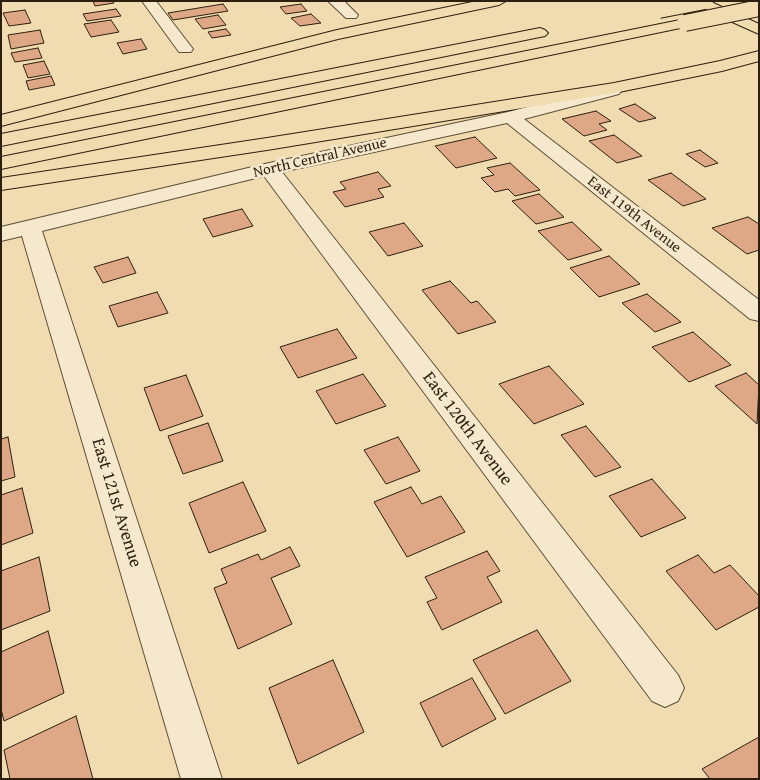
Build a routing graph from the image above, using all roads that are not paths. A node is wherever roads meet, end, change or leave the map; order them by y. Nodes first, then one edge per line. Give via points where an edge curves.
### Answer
1 (149, 1) edge
2 (335, 1) edge
3 (500, 1) edge
4 (697, 1) edge
5 (705, 1) edge
6 (720, 1) edge
7 (759, 8) edge
8 (641, 13) dead end
9 (351, 15) dead end
10 (759, 20) edge
11 (558, 30) dead end
12 (759, 30) edge
13 (185, 49) dead end
14 (759, 56) edge
15 (759, 64) edge
16 (722, 66) junction
17 (639, 83) junction
18 (510, 117) junction
19 (1, 121) edge
20 (1, 140) edge
21 (1, 163) edge
22 (270, 169) junction
23 (1, 184) edge
24 (16, 230) edge
25 (759, 314) edge
26 (665, 688) dead end
27 (202, 779) edge

1 - 13 street
2 - 9 street
3 - 19 main road via 337,35
4 - 12 main road
5 - 8 main road, bridge
6 - 10 main road
7 - 21 main road, bridge
11 - 20 main road
14 - 16 main road
15 - 16 main road
16 - 17 main road
17 - 18 street, North Central Avenue
17 - 23 main road
18 - 22 street, North Central Avenue
18 - 25 street, East 119th Avenue
22 - 24 street, North Central Avenue
22 - 26 street, East 120th Avenue
24 - 27 street, East 121st Avenue

